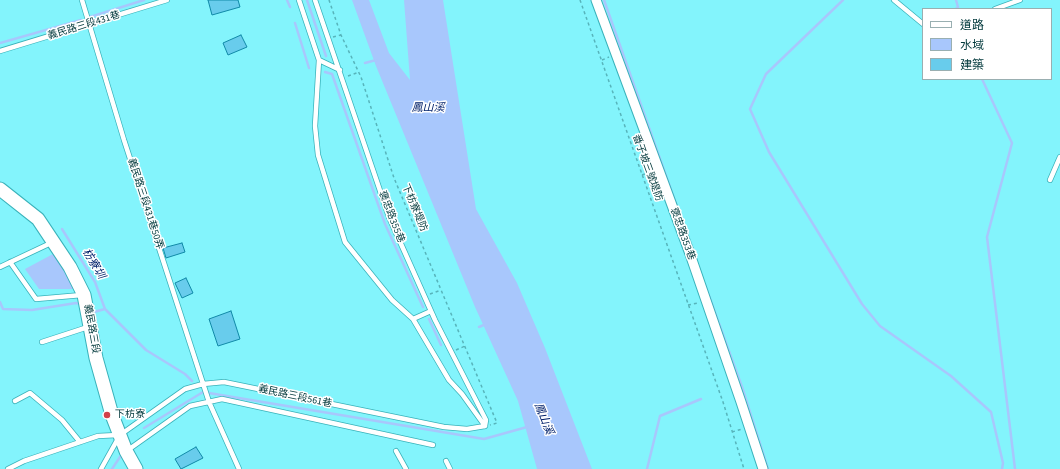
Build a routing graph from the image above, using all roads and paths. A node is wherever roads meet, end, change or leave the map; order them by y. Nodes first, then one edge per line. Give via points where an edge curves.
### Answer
1 (82, 0) edge
2 (167, 0) edge
3 (298, 0) edge
4 (315, 0) edge
5 (329, 0) edge
6 (580, 0) edge
7 (596, 0) edge
8 (894, 0) edge
9 (1020, 0) edge
10 (998, 8) edge
11 (922, 23) edge
12 (89, 24) junction
13 (0, 51) edge
14 (319, 60) junction
15 (340, 70) junction
16 (359, 72) junction
17 (342, 78) junction
18 (1060, 157) edge
19 (1050, 180) dead end
20 (0, 189) edge
21 (53, 242) junction
22 (10, 262) junction
23 (0, 267) edge
24 (442, 290) junction
25 (84, 295) junction
26 (424, 296) junction
27 (706, 300) junction
28 (688, 305) junction
29 (431, 311) junction
30 (413, 319) junction
31 (90, 327) junction
32 (42, 342) dead end
33 (465, 346) junction
34 (452, 352) junction
35 (203, 384) junction
36 (15, 402) dead end
37 (208, 402) junction
38 (494, 419) dead end
39 (484, 426) junction
40 (120, 435) junction
41 (80, 442) junction
42 (434, 445) dead end
43 (126, 451) junction
44 (396, 451) dead end
45 (446, 461) dead end
46 (16, 467) edge
47 (8, 469) edge
48 (101, 469) edge
49 (136, 469) edge
50 (238, 469) edge
51 (406, 469) edge
52 (450, 469) edge
53 (744, 469) edge
54 (762, 469) edge

1 - 12 lane, 義民路三段431巷50弄
2 - 12 lane, 義民路三段431巷
3 - 14 lane
4 - 15 lane, 褒忠路355巷
5 - 16 path, 下枋寮堤防 via 341,35
6 - 28 path, 番子坡三號堤防
7 - 27 street, 褒忠路353巷
8 - 11 lane
9 - 10 lane
12 - 13 lane, 義民路三段431巷
12 - 35 lane, 義民路三段431巷50弄
14 - 15 lane
14 - 30 lane via 315,126 318,155 345,242 392,300
15 - 17 lane, 褒忠路355巷
16 - 17 path
16 - 24 path, 下枋寮堤防 via 394,178
17 - 26 lane, 褒忠路355巷 via 389,217
18 - 19 lane
20 - 21 main road, 義民路三段 via 38,219
21 - 22 lane
21 - 25 main road, 義民路三段 via 70,267
22 - 23 lane
22 - 25 lane via 36,299
24 - 26 path
24 - 33 path, 下枋寮堤防
25 - 31 main road, 義民路三段
26 - 29 lane, 褒忠路355巷
27 - 28 path
27 - 54 street, 褒忠路353巷
28 - 53 path, 番子坡三號堤防
29 - 30 lane
29 - 34 lane, 褒忠路355巷
30 - 39 lane via 449,380
31 - 32 lane
31 - 40 main road, 義民路三段 via 96,358
33 - 34 path
33 - 38 path, 下枋寮堤防
34 - 39 lane, 褒忠路355巷 via 486,420
35 - 37 lane, 義民路三段431巷50弄
35 - 39 lane, 義民路三段561巷 via 224,382 444,427 467,429
35 - 40 lane, 義民路三段561巷 via 185,389
36 - 41 lane via 30,393 62,420
37 - 42 lane, 義民路三段561巷 via 222,399
37 - 43 lane, 義民路三段561巷 via 190,406
37 - 50 lane, 義民路三段431巷50弄
40 - 41 lane via 98,436
40 - 43 main road, 義民路三段
40 - 48 lane
41 - 46 lane
43 - 49 main road, 義民路三段
44 - 51 lane
45 - 52 lane
46 - 47 lane

